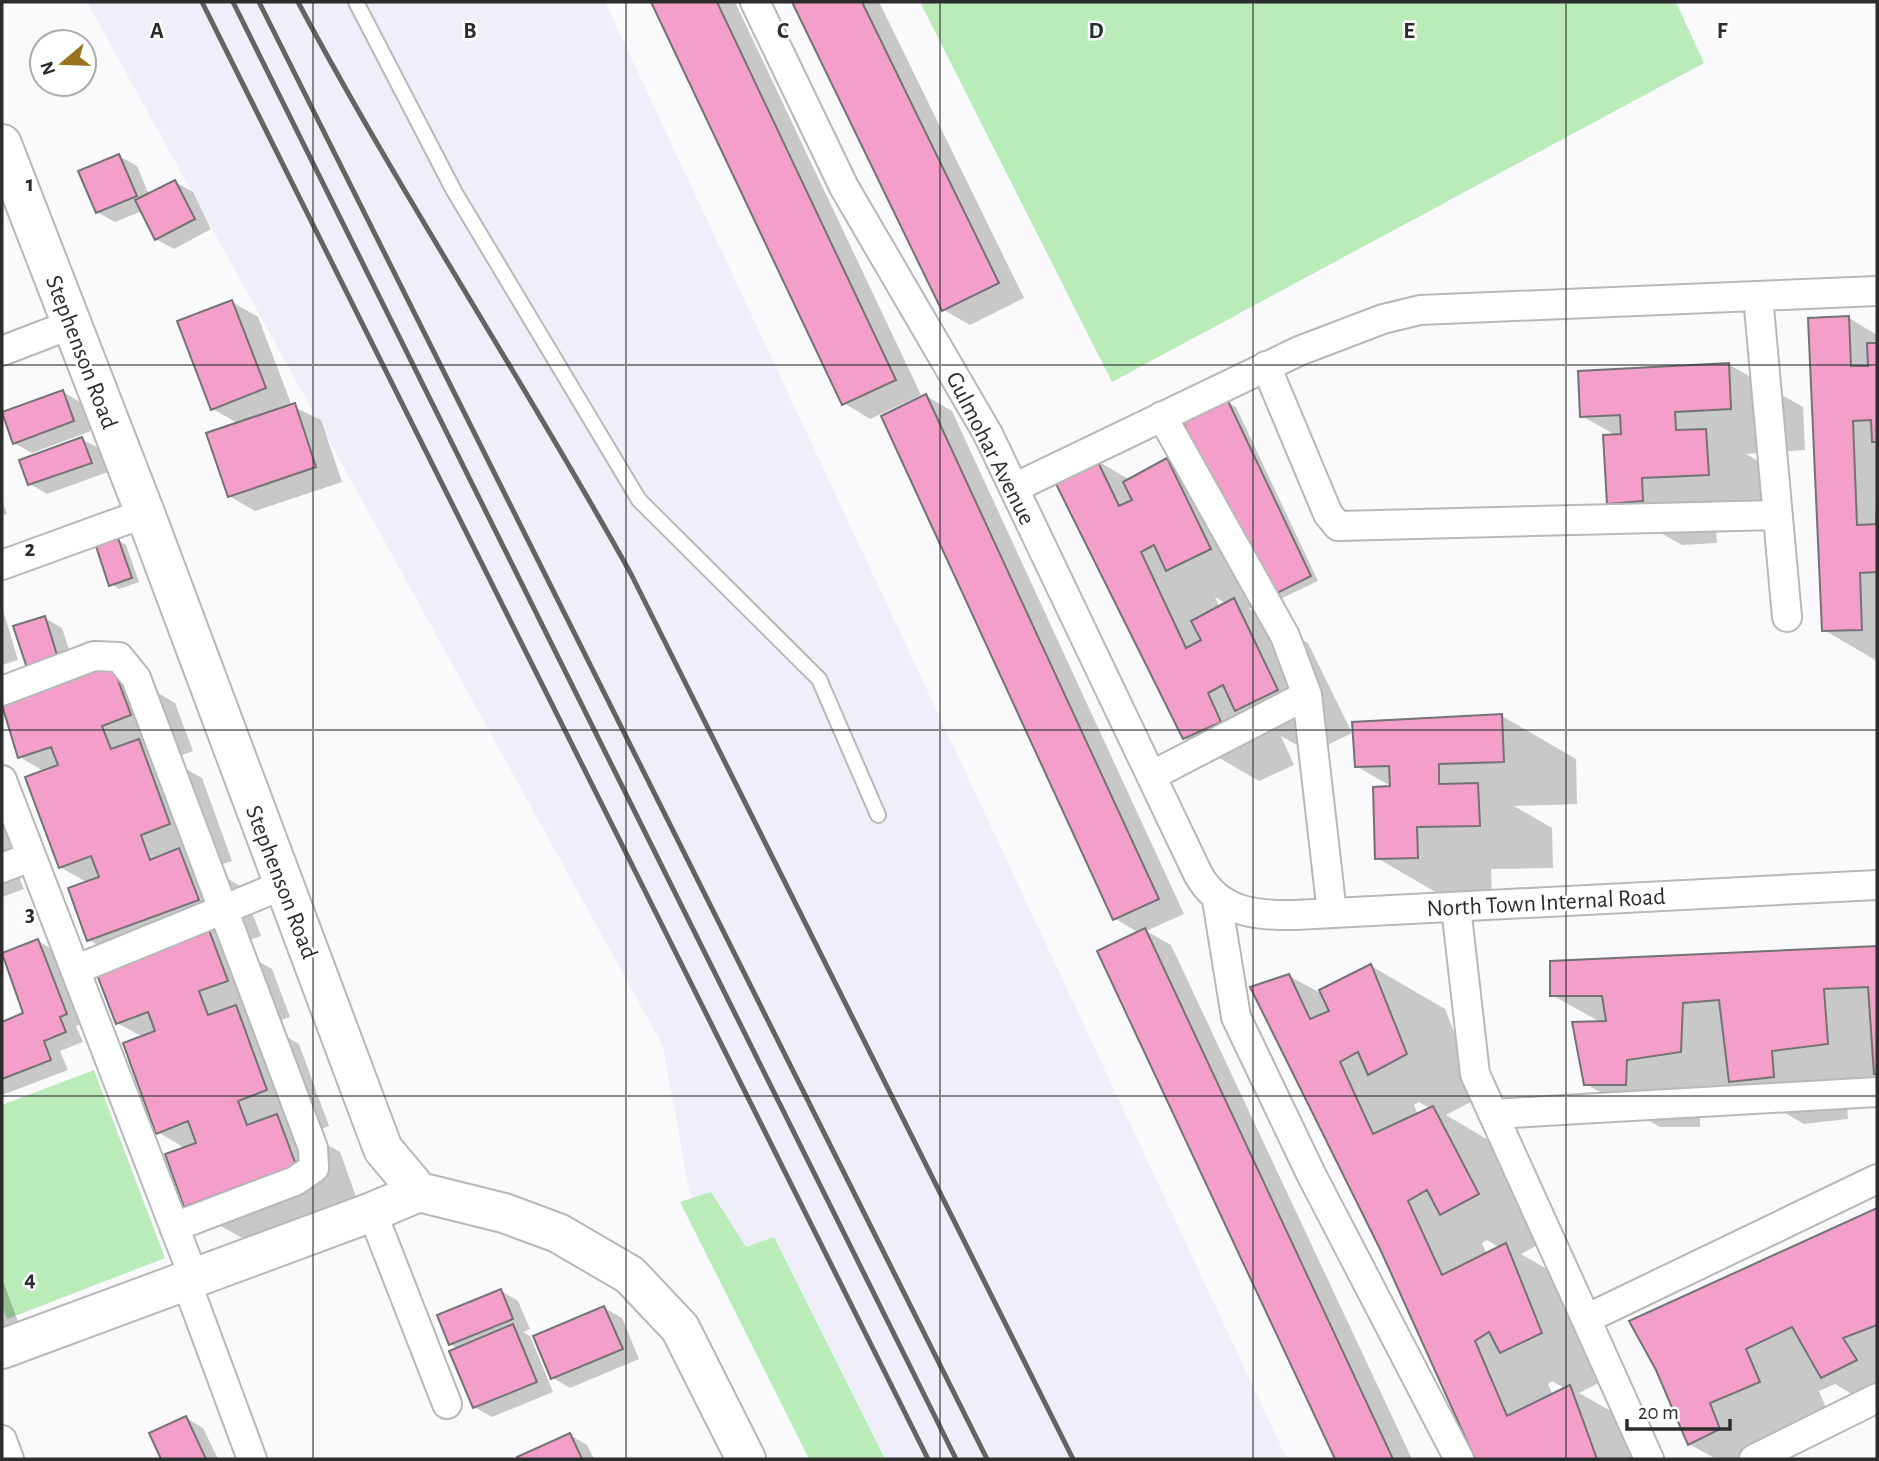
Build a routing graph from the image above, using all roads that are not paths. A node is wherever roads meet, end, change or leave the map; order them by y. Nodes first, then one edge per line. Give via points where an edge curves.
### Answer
1 (356, 2) edge
2 (755, 2) edge
3 (2, 144) edge
4 (1877, 291) edge
5 (1758, 296) junction
6 (72, 324) junction
7 (2, 351) edge
8 (1266, 366) junction
9 (1162, 416) junction
10 (1014, 488) junction
11 (145, 513) junction
12 (1778, 515) junction
13 (2, 565) edge
14 (1787, 617) dead end
15 (2, 691) edge
16 (1307, 695) junction
17 (1151, 776) junction
18 (2, 780) edge
19 (878, 816) dead end
20 (32, 857) junction
21 (2, 869) edge
22 (283, 885) junction
23 (1877, 885) edge
24 (1217, 900) junction
25 (1457, 907) junction
26 (224, 910) junction
27 (1332, 913) junction
28 (75, 971) junction
29 (1877, 1092) edge
30 (1493, 1114) junction
31 (1877, 1180) edge
32 (419, 1192) junction
33 (372, 1212) junction
34 (174, 1227) junction
35 (190, 1279) junction
36 (1586, 1319) junction
37 (2, 1348) edge
38 (1877, 1398) edge
39 (447, 1404) dead end
40 (2, 1440) edge
41 (9, 1459) edge
42 (252, 1459) edge
43 (746, 1459) edge
44 (1459, 1459) edge
45 (1649, 1459) edge
46 (1754, 1459) edge

1 - 19 lane via 454,191 639,500 819,679
2 - 10 street, Gulmohar Avenue via 844,187 960,385
3 - 6 main road, Stephenson Road
4 - 5 street
5 - 8 street via 1420,310 1347,331
5 - 12 street
6 - 7 street
6 - 11 main road, Stephenson Road
8 - 9 street
8 - 12 street via 1328,514 1338,526
9 - 10 street
9 - 16 street via 1284,636
10 - 17 street, Gulmohar Avenue
11 - 13 street
11 - 22 main road, Stephenson Road
12 - 14 street
15 - 26 street via 94,656 120,657 136,678
16 - 17 street
16 - 27 street
17 - 24 street, Gulmohar Avenue via 1198,874
18 - 20 street
20 - 21 street
20 - 28 street
22 - 26 street
22 - 32 main road, Stephenson Road via 383,1149
23 - 25 street, North Town Internal Road
24 - 27 street, North Town Internal Road via 1260,915
24 - 44 street via 1236,1017 1311,1174
25 - 27 street, North Town Internal Road
25 - 30 street via 1475,1074
26 - 28 street
26 - 34 street via 313,1148 314,1168 295,1181
28 - 34 street
29 - 30 street
30 - 36 street
31 - 36 street
32 - 33 main road
32 - 43 main road via 504,1213 558,1233 630,1275 680,1328
33 - 35 main road
33 - 39 street
34 - 35 street
35 - 37 main road
35 - 42 street
36 - 45 street
38 - 46 street
40 - 41 street

